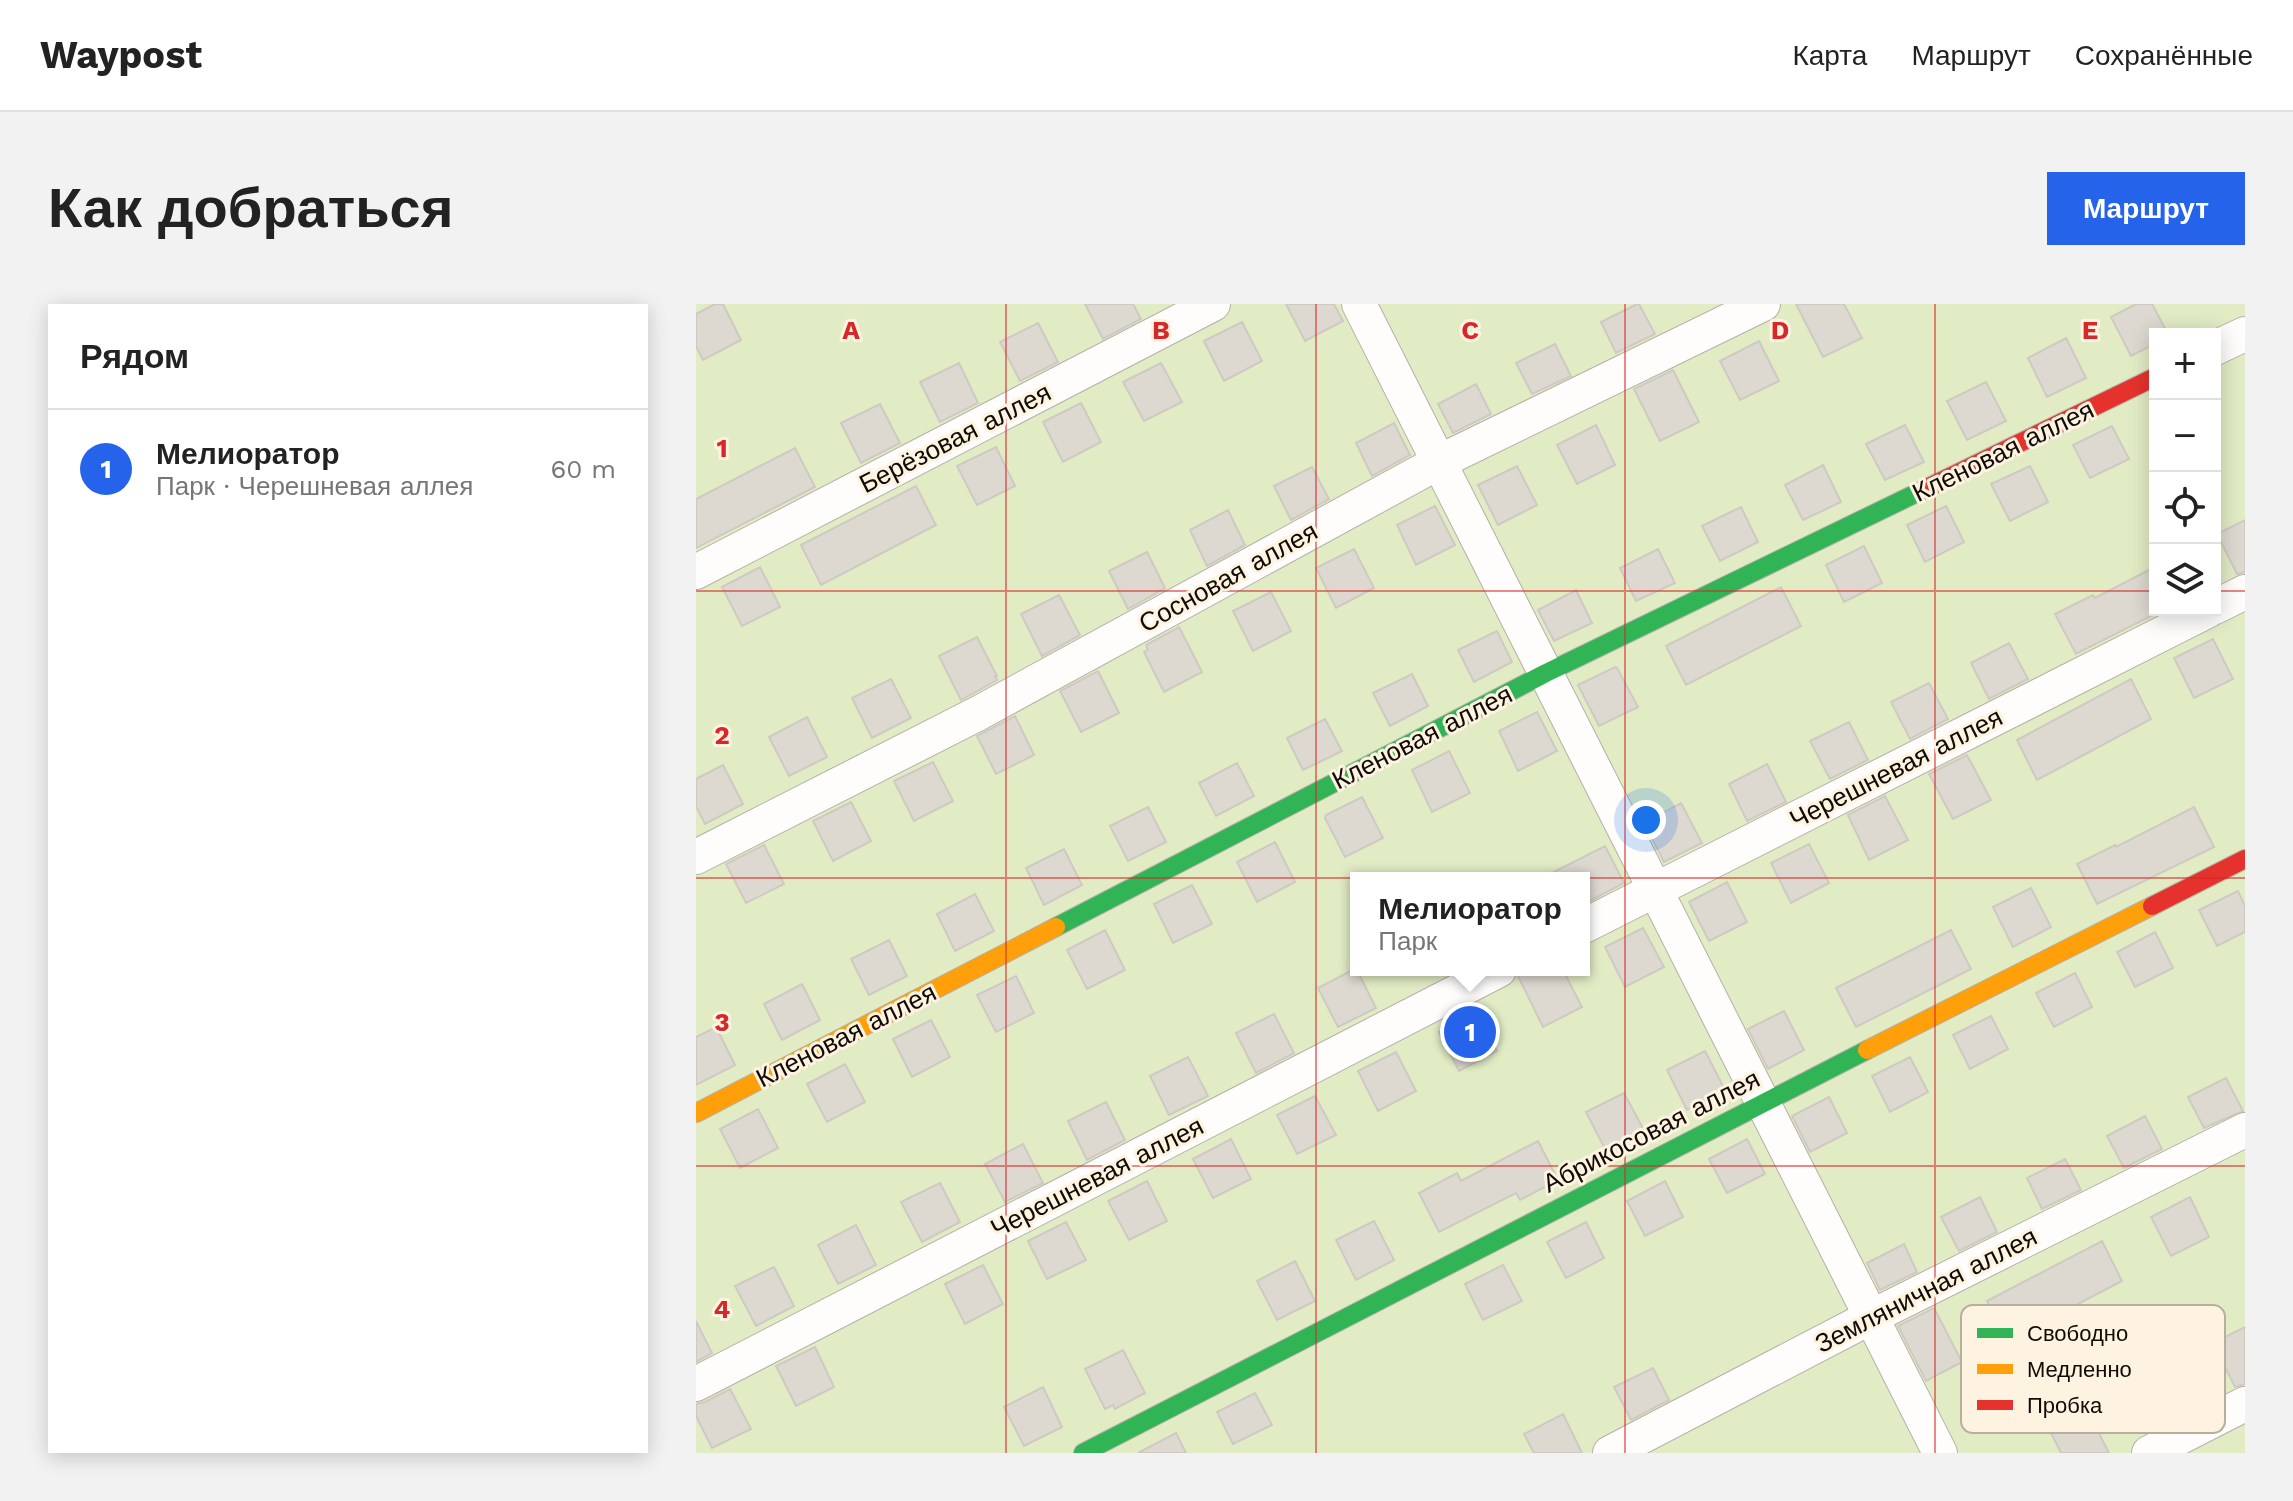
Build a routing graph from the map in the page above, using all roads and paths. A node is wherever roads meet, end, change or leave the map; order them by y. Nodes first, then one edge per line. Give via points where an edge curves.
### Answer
1 (1213, 304) edge
2 (1359, 304) edge
3 (1763, 304) edge
4 (2245, 334) edge
5 (2221, 345) edge
6 (2149, 380) edge
7 (1439, 462) junction
8 (696, 572) edge
9 (2245, 592) edge
10 (2221, 604) edge
11 (2197, 616) edge
12 (1546, 673) junction
13 (696, 857) edge
14 (2245, 859) edge
15 (1655, 889) junction
16 (1590, 923) edge
17 (1487, 976) edge
18 (1763, 1103) junction
19 (696, 1113) edge
20 (2245, 1130) edge
21 (1871, 1317) junction
22 (696, 1384) edge
23 (2245, 1404) edge
24 (2225, 1414) edge
25 (2188, 1433) edge
26 (1083, 1453) edge
27 (1610, 1453) edge
28 (1940, 1453) edge
29 (2149, 1453) edge

1 - 8 street, Берёзовая аллея
2 - 7 street
3 - 7 street, Сосновая аллея
4 - 5 street
6 - 12 street, Кленовая аллея
7 - 12 street
7 - 13 street, Сосновая аллея via 977,714
9 - 10 street
11 - 15 street, Черешневая аллея
12 - 15 street
12 - 19 street, Кленовая аллея
14 - 18 street, Абрикосовая аллея
15 - 16 street, Черешневая аллея
15 - 18 street
17 - 22 street, Черешневая аллея
18 - 21 street
18 - 26 street, Абрикосовая аллея
20 - 21 street, Земляничная аллея
21 - 27 street, Земляничная аллея
21 - 28 street
23 - 24 street
25 - 29 street

